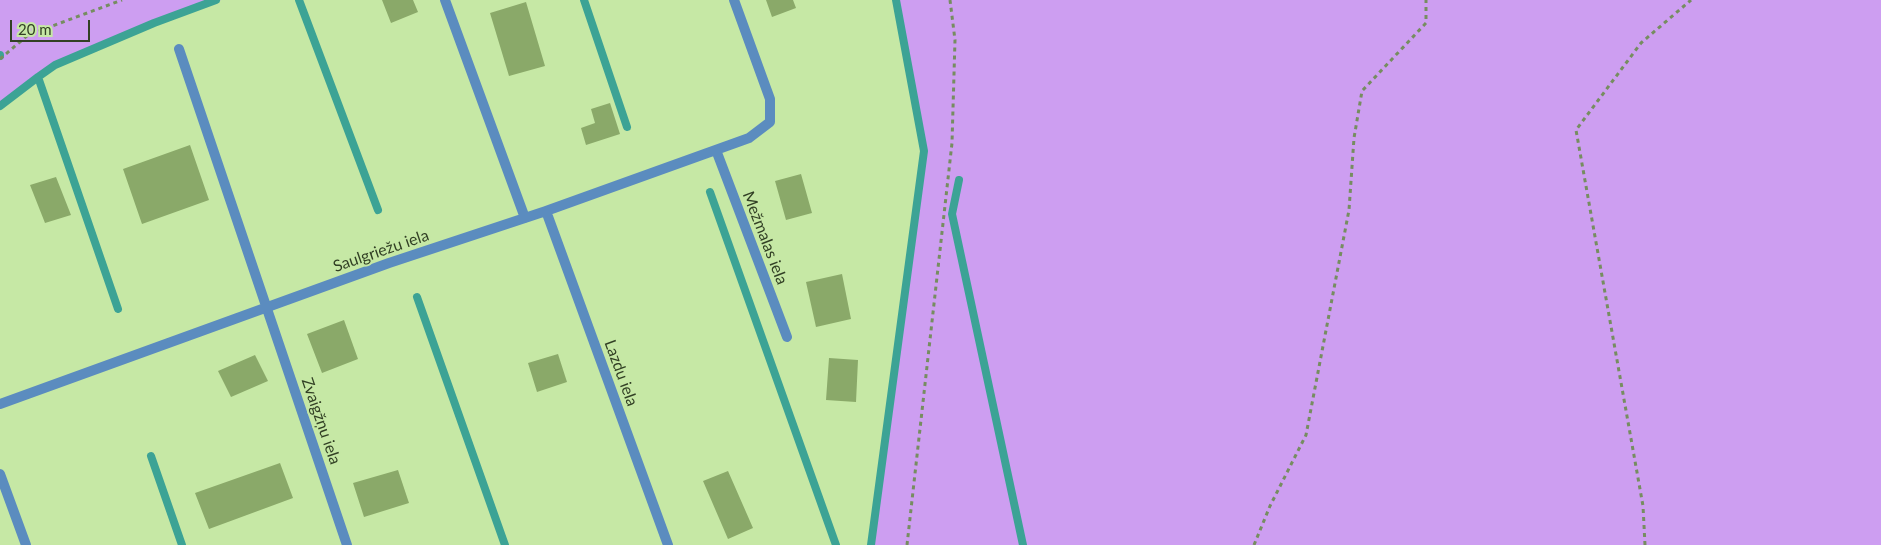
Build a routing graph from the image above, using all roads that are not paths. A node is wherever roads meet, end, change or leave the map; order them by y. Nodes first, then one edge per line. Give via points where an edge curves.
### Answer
1 (445, 0) edge
2 (734, 0) edge
3 (179, 49) dead end
4 (716, 150) junction
5 (546, 211) junction
6 (525, 218) junction
7 (266, 307) junction
8 (787, 337) dead end
9 (0, 404) edge
10 (0, 474) edge
11 (26, 545) edge
12 (347, 545) edge
13 (668, 545) edge

1 - 6 street
2 - 4 street, Saulgriežu iela via 770,99 770,122 749,138
3 - 7 street, Zvaigžņu iela
4 - 5 street, Saulgriežu iela
4 - 8 street, Mežmalas iela
5 - 6 street, Saulgriežu iela
5 - 13 street, Lazdu iela
6 - 7 street, Saulgriežu iela
7 - 9 street, Saulgriežu iela
7 - 12 street, Zvaigžņu iela
10 - 11 street

